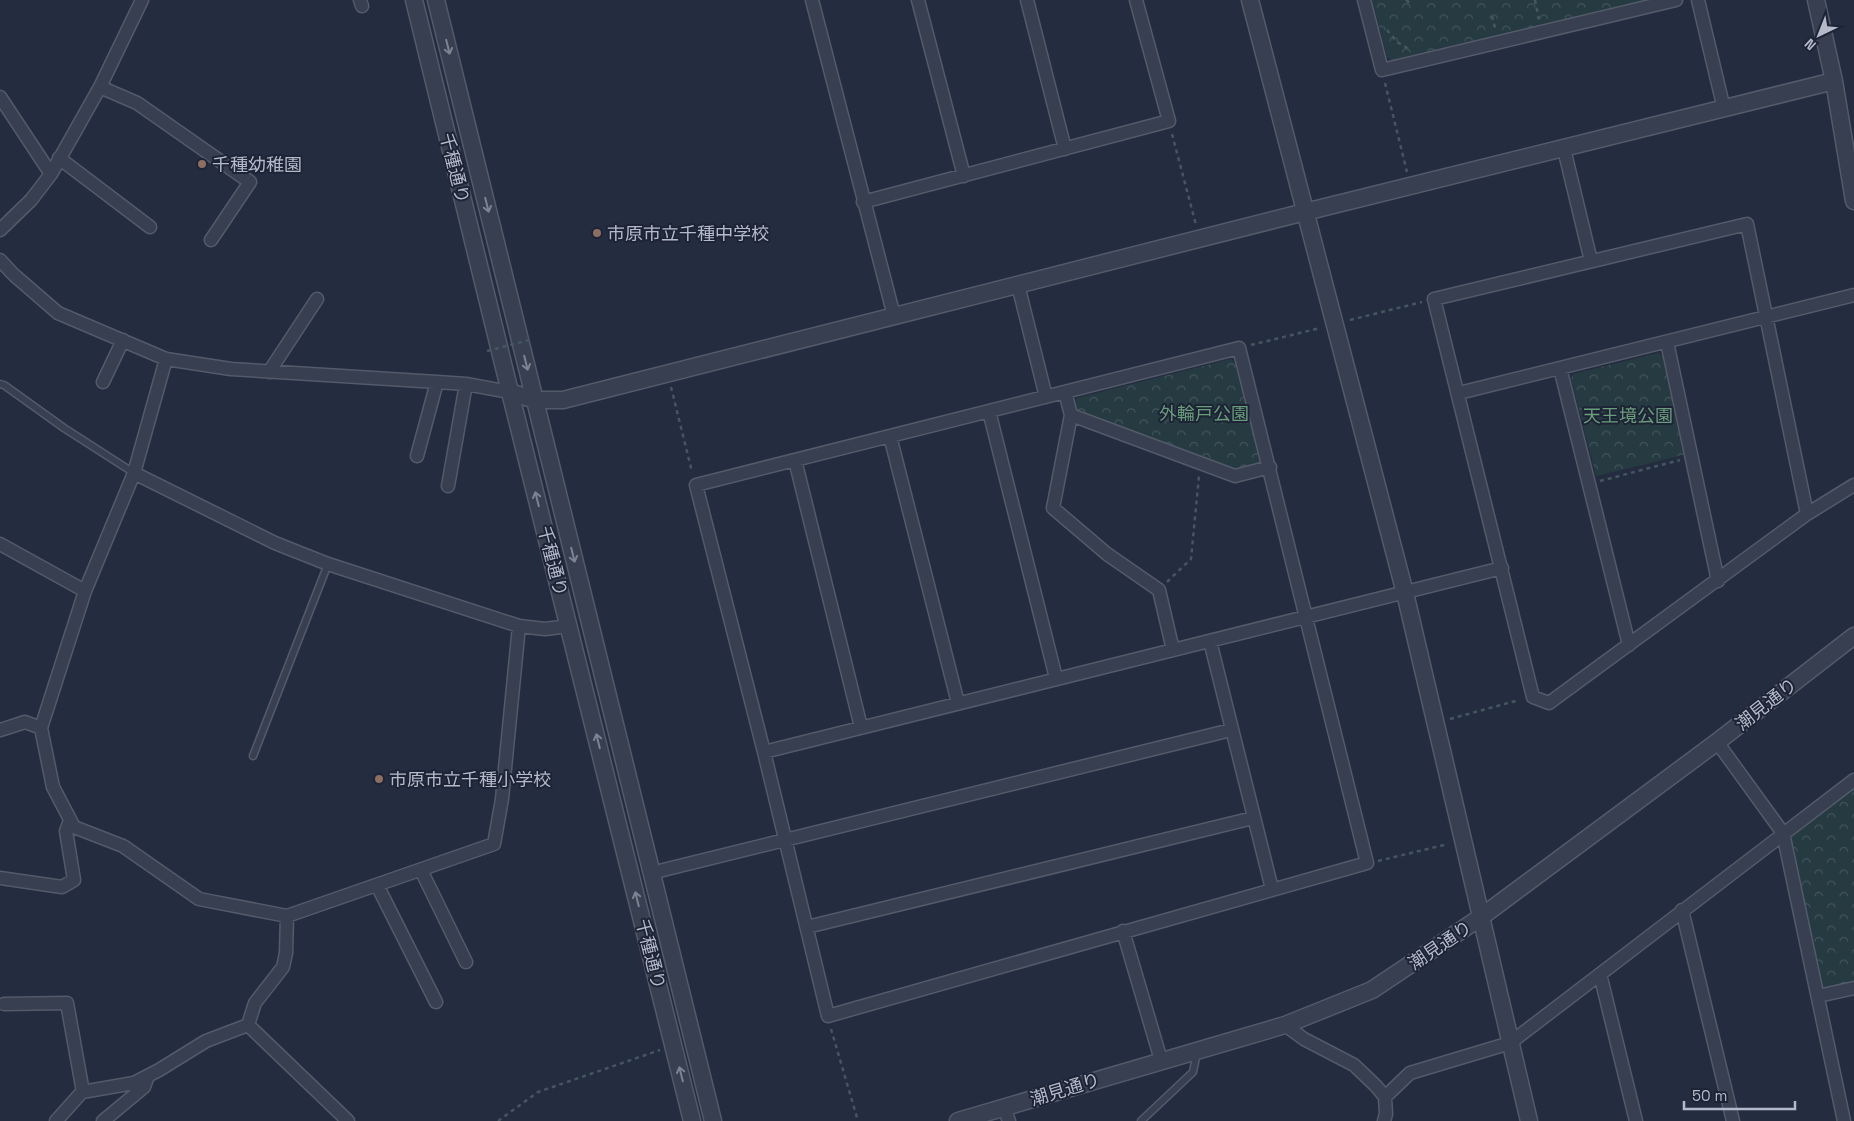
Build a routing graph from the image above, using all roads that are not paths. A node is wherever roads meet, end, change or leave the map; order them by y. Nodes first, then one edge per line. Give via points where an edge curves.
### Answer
1 (414, 0) edge
2 (436, 0) edge
3 (812, 0) edge
4 (918, 0) edge
5 (1027, 0) edge
6 (1136, 0) edge
7 (1250, 0) edge
8 (1364, 0) edge
9 (1676, 0) edge
10 (1698, 0) edge
11 (1816, 0) edge
12 (141, 1) edge
13 (1834, 81) junction
14 (100, 86) junction
15 (0, 97) edge
16 (1724, 109) junction
17 (1065, 149) junction
18 (1564, 149) junction
19 (59, 158) junction
20 (50, 174) junction
21 (964, 176) junction
22 (1854, 201) edge
23 (864, 202) junction
24 (1305, 212) junction
25 (150, 226) dead end
26 (0, 230) edge
27 (211, 240) dead end
28 (0, 260) edge
29 (1591, 261) junction
30 (1018, 285) junction
31 (1854, 295) edge
32 (316, 299) dead end
33 (894, 316) junction
34 (1766, 318) junction
35 (123, 340) junction
36 (1668, 342) junction
37 (166, 359) junction
38 (1560, 368) junction
39 (269, 372) junction
40 (102, 382) dead end
41 (437, 382) junction
42 (0, 384) edge
43 (466, 384) junction
44 (510, 392) junction
45 (1065, 392) junction
46 (1459, 394) junction
47 (1046, 397) junction
48 (535, 400) junction
49 (989, 411) junction
50 (1071, 415) junction
51 (890, 436) junction
52 (417, 456) dead end
53 (795, 460) junction
54 (1270, 467) junction
55 (134, 473) junction
56 (1854, 485) edge
57 (448, 486) dead end
58 (1807, 514) junction
59 (0, 544) edge
60 (328, 564) junction
61 (1502, 568) junction
62 (1718, 580) junction
63 (85, 591) junction
64 (1405, 593) junction
65 (1307, 618) junction
66 (519, 626) junction
67 (569, 626) junction
68 (1854, 636) edge
69 (1210, 641) junction
70 (1629, 645) junction
71 (1173, 650) junction
72 (1056, 678) junction
73 (958, 703) junction
74 (861, 727) junction
75 (41, 728) junction
76 (0, 730) edge
77 (1231, 730) junction
78 (1717, 742) junction
79 (764, 752) junction
80 (253, 756) dead end
81 (1854, 780) edge
82 (1253, 818) junction
83 (70, 820) junction
84 (1783, 833) junction
85 (785, 840) junction
86 (421, 870) junction
87 (651, 873) junction
88 (0, 878) edge
89 (377, 885) junction
90 (1272, 889) junction
91 (1682, 910) junction
92 (287, 916) junction
93 (1481, 917) junction
94 (807, 927) junction
95 (1123, 932) junction
96 (466, 962) dead end
97 (1600, 974) junction
98 (1854, 988) edge
99 (1818, 996) junction
100 (436, 1002) dead end
101 (4, 1004) dead end
102 (248, 1025) junction
103 (1285, 1026) junction
104 (1510, 1043) junction
105 (1197, 1050) junction
106 (1161, 1060) junction
107 (148, 1076) junction
108 (83, 1092) junction
109 (1385, 1097) junction
110 (1006, 1114) edge
111 (56, 1121) edge
112 (103, 1121) edge
113 (348, 1121) edge
114 (692, 1121) edge
115 (713, 1121) edge
116 (958, 1121) edge
117 (1141, 1121) edge
118 (1384, 1121) edge
119 (1529, 1121) edge
120 (1636, 1121) edge
121 (1733, 1121) edge
122 (1844, 1121) edge

1 - 44 street, 千種通り
2 -> 48 street, 千種通り
3 - 23 street
4 - 21 street
5 - 17 street
6 - 17 street via 1169,121
7 - 24 street
8 - 9 street via 1382,70
10 - 16 street
11 - 13 street
12 - 14 street
13 - 16 street
13 - 22 street
14 - 19 street
14 - 27 street via 137,103 250,182
15 - 20 street
16 - 18 street
17 - 21 street
18 - 24 street
18 - 29 street
19 - 20 street
19 - 25 street
20 - 26 street via 31,200
21 - 23 street
23 - 33 street
24 - 30 street
24 - 64 street
28 - 35 street via 58,313
29 - 34 street via 1747,224
29 - 46 street via 1434,299
30 - 33 street
30 - 47 street
31 - 34 street
32 - 39 street
33 - 48 street via 563,400
34 - 36 street
34 - 58 street
35 - 37 street
35 - 40 street
36 - 38 street
36 - 62 street
37 - 39 street
37 - 55 street
38 - 46 street
38 - 70 street
39 - 41 street
41 - 43 street
41 - 52 street
42 - 55 lane
43 - 44 street
43 - 57 street
44 - 48 street
67 -> 44 street, 千種通り
45 - 47 street
45 - 50 street
45 - 54 street via 1239,348
46 - 61 street
47 - 49 street
48 -> 87 street, 千種通り
49 - 51 street
49 - 72 street
50 - 54 street via 1235,476
50 - 71 street via 1053,508 1106,554 1160,590
51 - 53 street
51 - 73 street
53 - 74 street
53 - 79 street via 696,485
54 - 65 street
55 - 60 street via 275,543
55 - 63 street
56 - 58 street
58 - 62 street
59 - 63 street
60 - 66 street
60 - 80 lane
61 - 64 street
61 - 70 street via 1533,697 1550,703
62 - 70 street
63 - 75 street
64 - 65 street
64 - 93 street
65 - 69 street
65 - 90 street via 1367,863
66 - 67 street via 545,630
66 - 86 street via 502,799 494,844
114 -> 67 street, 千種通り
68 - 78 street, 潮見通り
69 - 71 street
69 - 77 street
71 - 72 street
72 - 73 street
73 - 74 street
74 - 79 street
75 - 76 street via 25,722
75 - 83 street via 53,787
77 - 82 street
77 - 85 street
78 - 84 street
78 - 93 street, 潮見通り
79 - 85 street
81 - 84 street
82 - 90 street
82 - 94 street
83 - 88 street via 66,831 74,880 62,887
83 - 92 street via 74,828 123,846 199,899
84 - 91 street
84 - 99 street
85 - 87 street
85 - 94 street
86 - 89 street
86 - 96 street
87 - 115 street, 千種通り
89 - 92 street
89 - 100 street
90 - 95 street
91 - 97 street
91 - 121 street
92 - 102 street via 283,967 255,1003
93 - 103 street, 潮見通り via 1372,990
93 - 104 street
94 - 95 street via 828,1016
95 - 106 street
97 - 104 street
97 - 120 street
98 - 99 street
99 - 122 street
101 - 108 street via 67,1003
102 - 107 street via 206,1041
102 - 113 street
103 - 105 street, 潮見通り
103 - 109 street via 1354,1065
104 - 109 street via 1410,1073
104 - 119 street
105 - 106 street, 潮見通り
105 - 117 lane via 1193,1072
106 - 110 street, 潮見通り
107 - 108 street via 134,1083
107 - 112 street via 144,1087
108 - 111 street
109 - 118 street
110 - 116 street, 潮見通り

